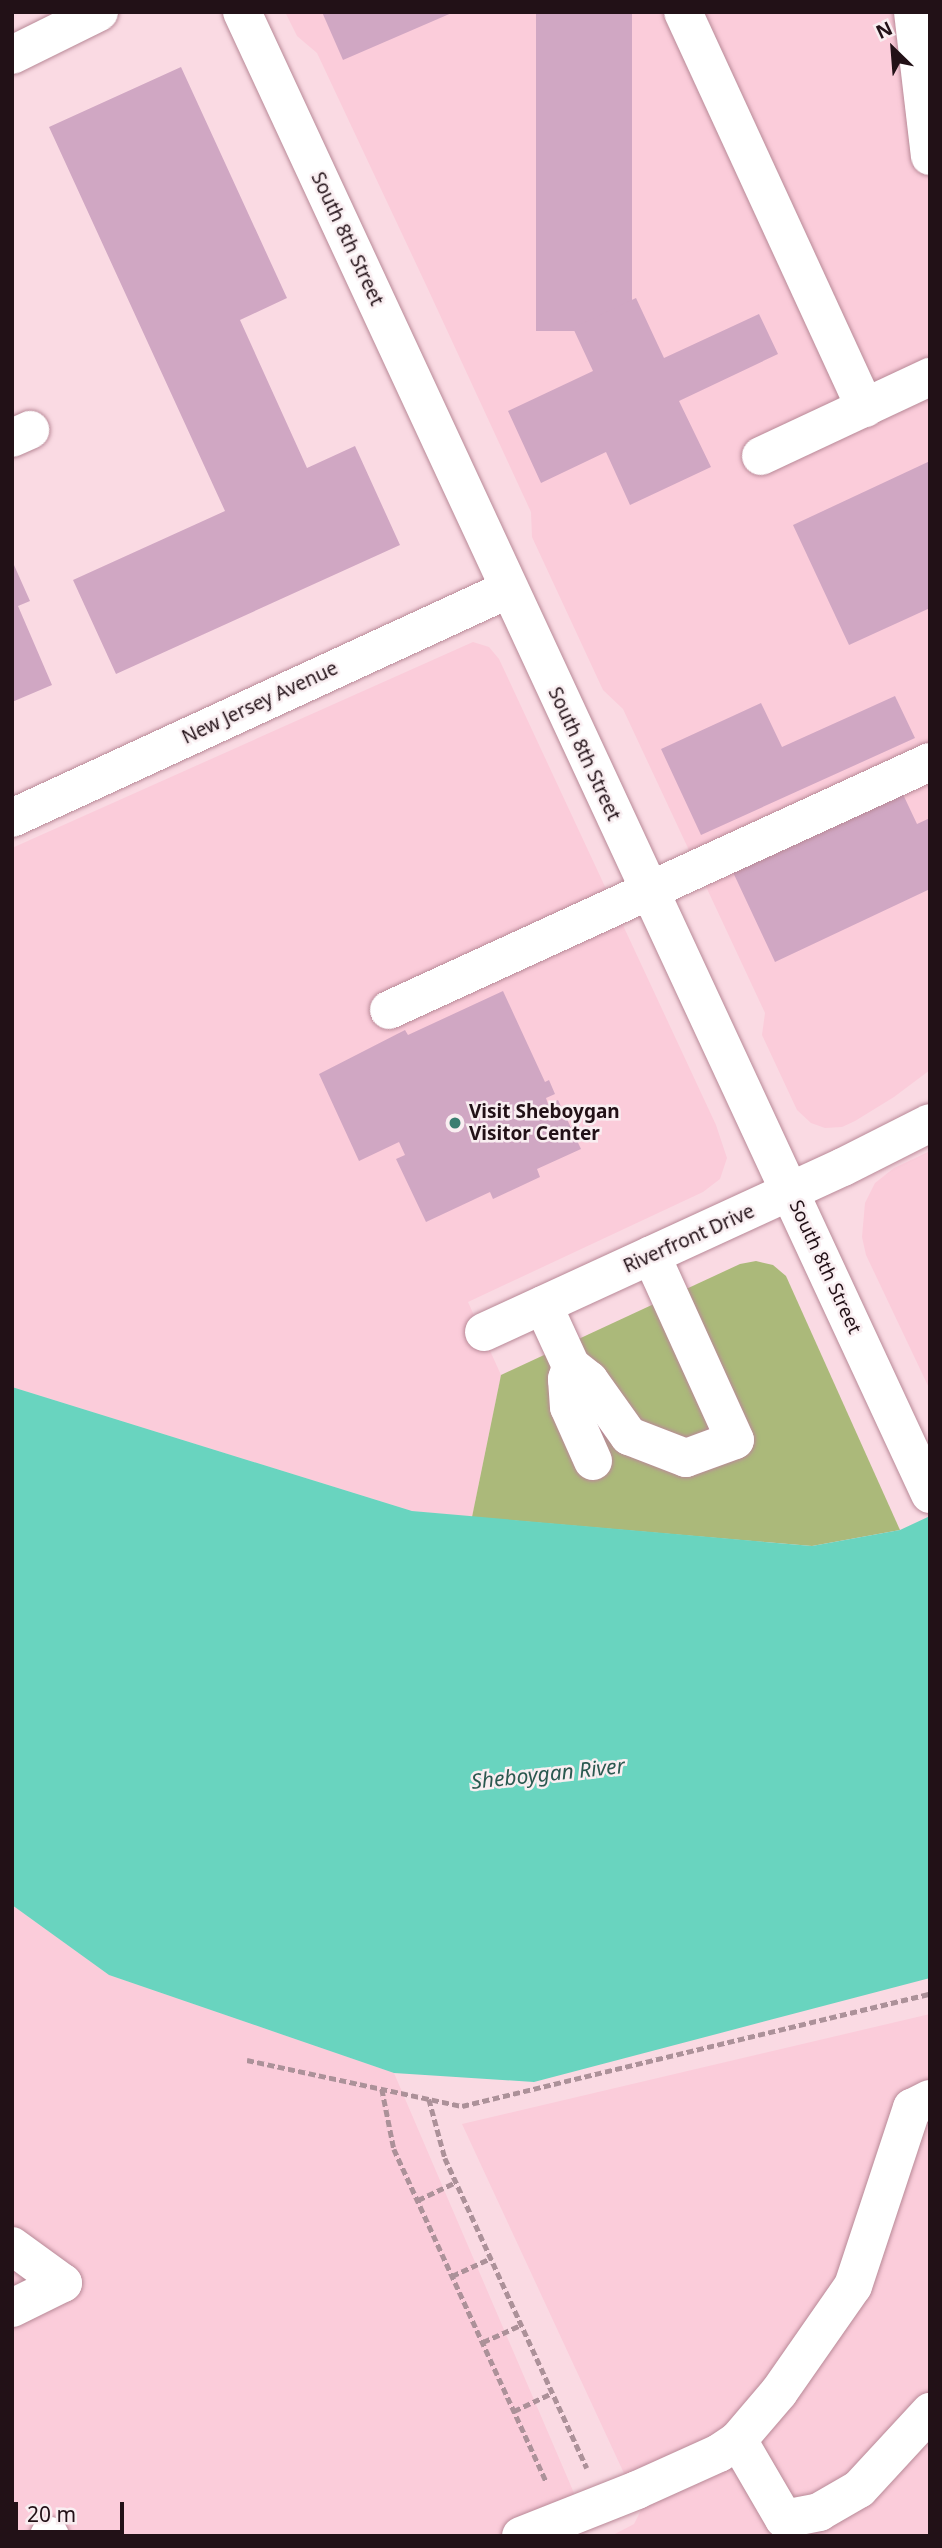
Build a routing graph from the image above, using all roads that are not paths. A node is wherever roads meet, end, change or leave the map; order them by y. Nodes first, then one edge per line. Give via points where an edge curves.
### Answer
1 (99, 12) edge
2 (242, 12) edge
3 (683, 12) edge
4 (913, 12) edge
5 (12, 55) edge
6 (930, 156) edge
7 (930, 377) edge
8 (865, 408) junction
9 (761, 456) dead end
10 (509, 589) junction
11 (930, 762) edge
12 (12, 818) edge
13 (648, 891) junction
14 (389, 1010) dead end
15 (930, 1123) edge
16 (790, 1192) junction
17 (651, 1255) junction
18 (543, 1306) junction
19 (484, 1332) dead end
20 (571, 1366) junction
21 (593, 1461) dead end
22 (925, 1483) edge
23 (930, 2098) edge
24 (12, 2246) edge
25 (12, 2308) edge
26 (930, 2412) edge
27 (738, 2440) junction
28 (588, 2525) edge
29 (521, 2536) edge

1 - 5 main road
2 - 10 main road, South 8th Street
3 - 8 main road
4 - 6 main road
7 - 8 main road
8 - 9 main road
10 - 12 main road, New Jersey Avenue
10 - 13 main road, South 8th Street
11 - 13 main road
13 - 14 main road
13 - 16 main road, South 8th Street
15 - 16 main road, Riverfront Drive
16 - 17 main road, Riverfront Drive
16 - 22 main road, South 8th Street
17 - 18 main road, Riverfront Drive
17 - 20 main road via 735,1440 686,1458 636,1440 624,1431 589,1380
18 - 19 main road, Riverfront Drive
18 - 20 main road
20 - 21 main road via 569,1407
23 - 27 main road via 912,2108 853,2286 779,2392
24 - 25 main road via 64,2283
26 - 27 main road via 859,2490 820,2512 784,2519
27 - 28 main road
28 - 29 main road

